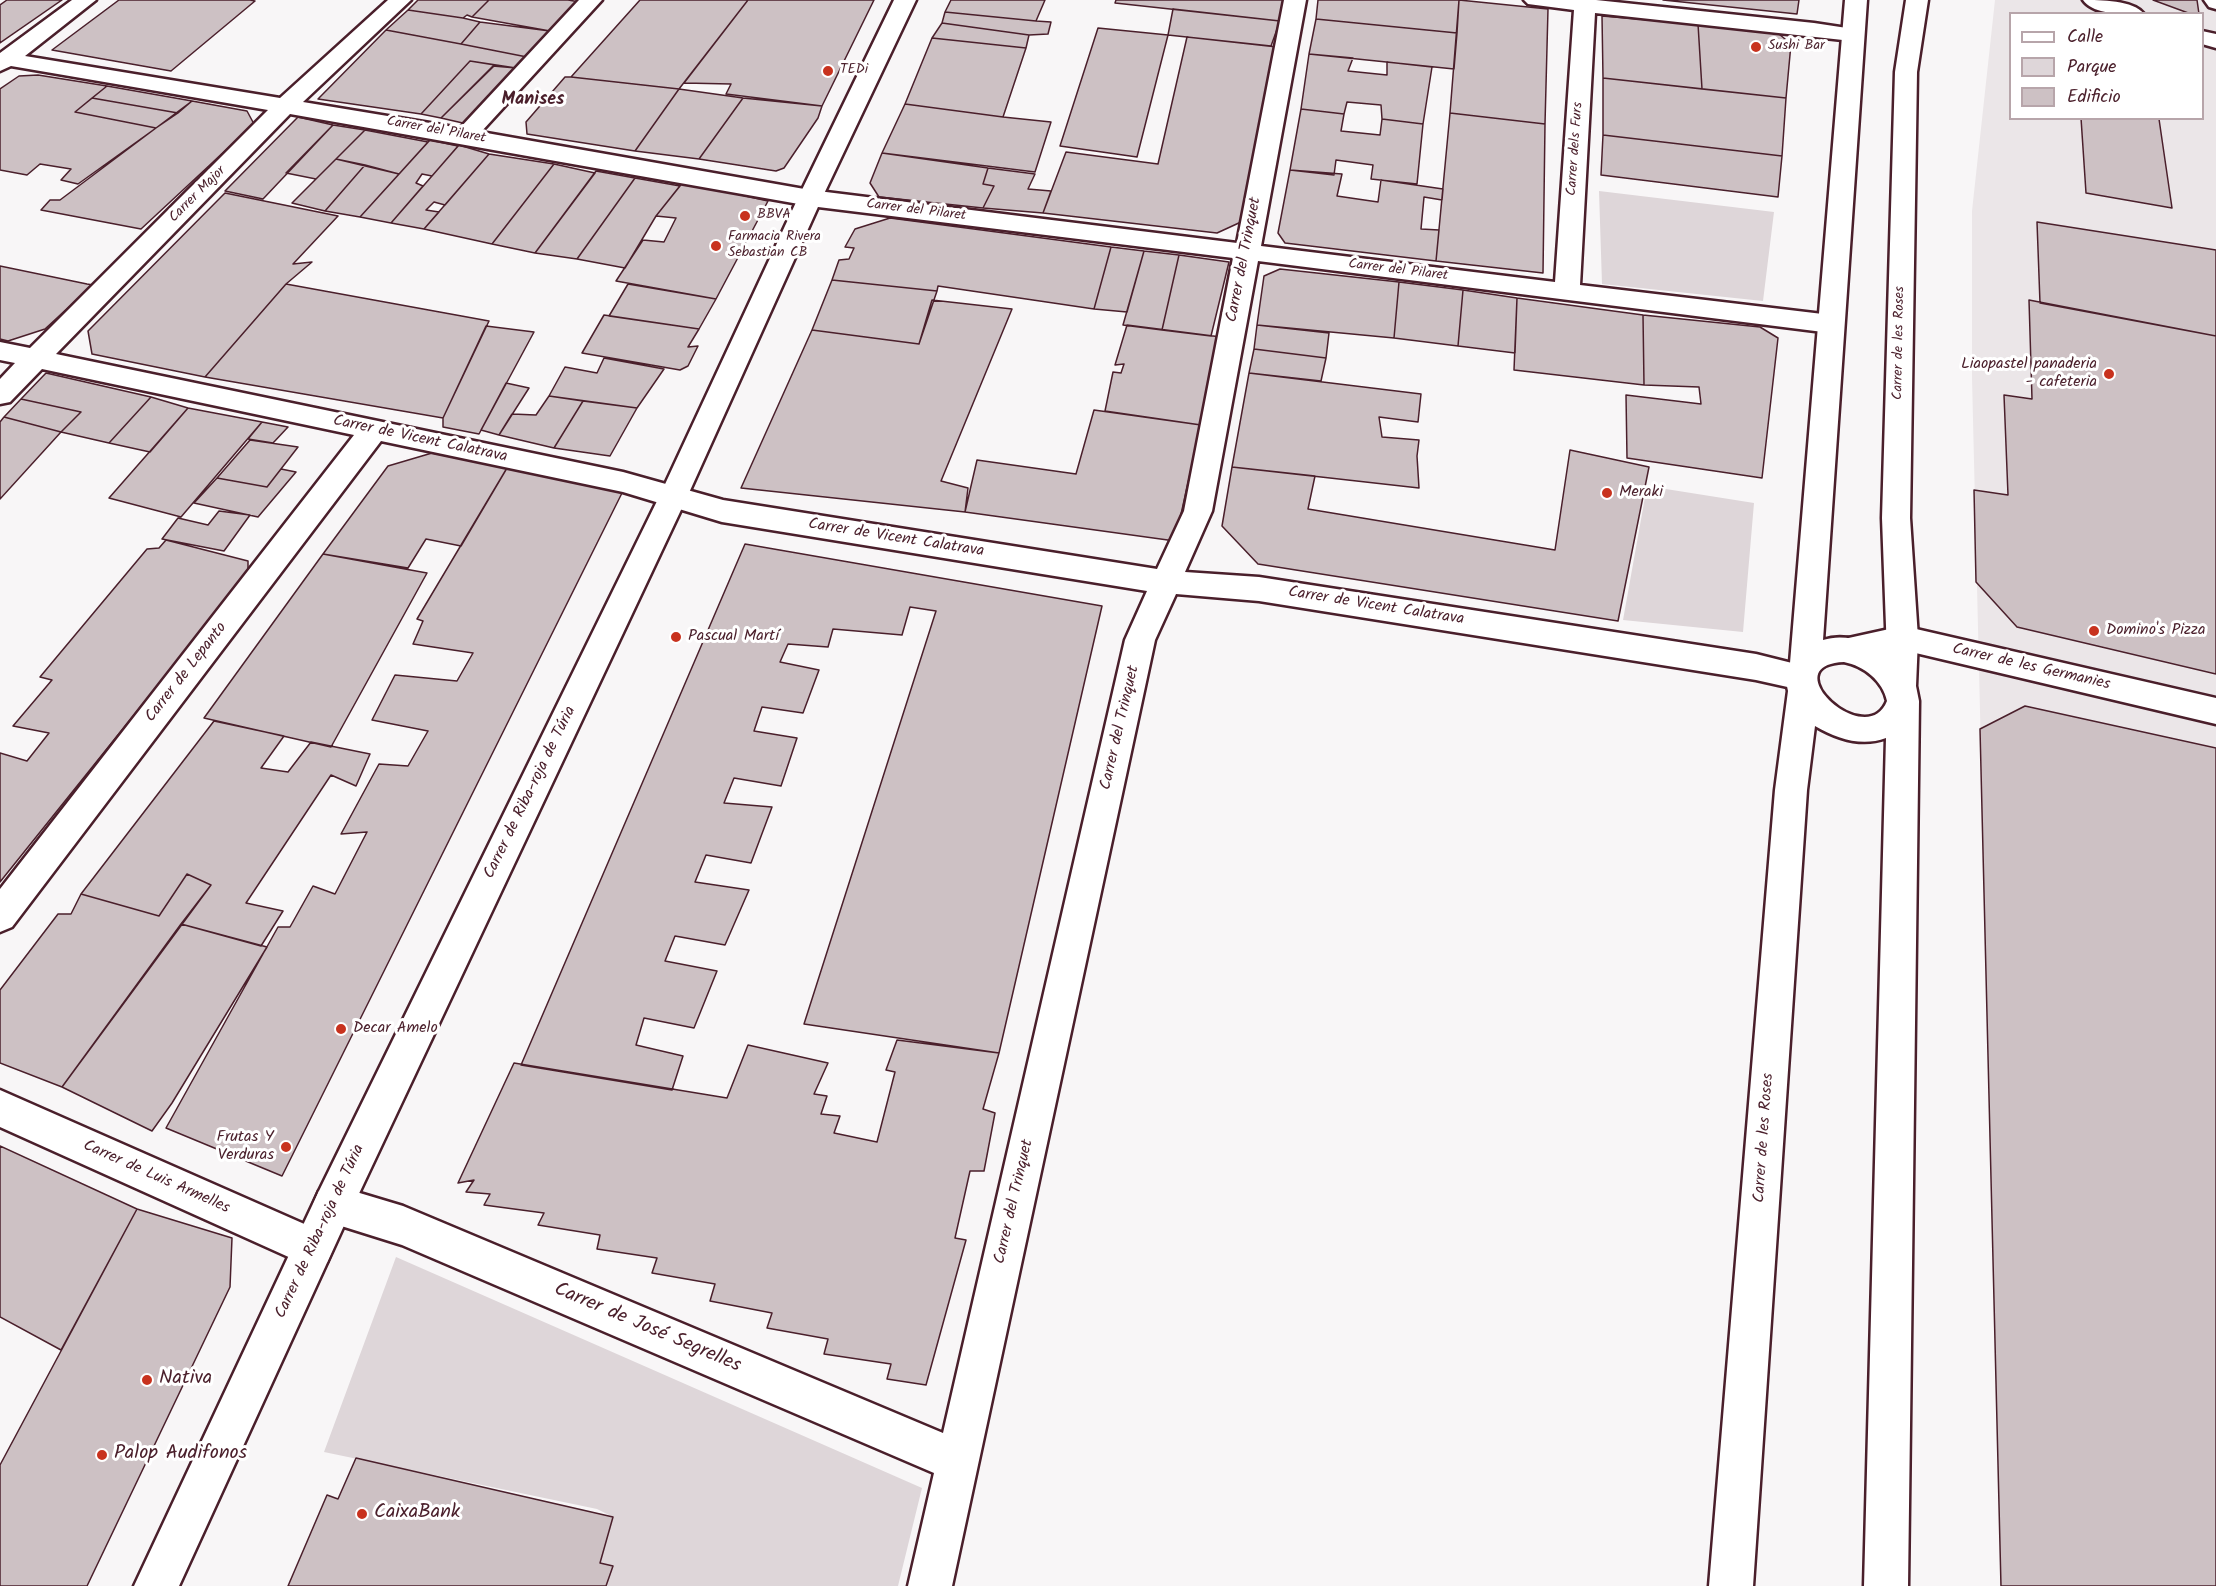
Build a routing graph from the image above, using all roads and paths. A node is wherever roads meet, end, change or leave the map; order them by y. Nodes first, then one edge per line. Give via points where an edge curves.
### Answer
1 (85, 0) edge
2 (400, 0) edge
3 (591, 0) edge
4 (905, 0) edge
5 (1295, 0) edge
6 (1535, 0) edge
7 (1856, 0) edge
8 (1917, 0) edge
9 (2094, 0) edge
10 (1586, 5) junction
11 (2128, 12) edge
12 (1852, 35) junction
13 (3, 61) edge
14 (285, 106) junction
15 (465, 136) junction
16 (810, 198) junction
17 (1246, 252) junction
18 (1567, 293) junction
19 (1831, 324) junction
20 (0, 351) edge
21 (37, 358) junction
22 (0, 395) edge
23 (373, 431) junction
24 (674, 495) junction
25 (1164, 582) junction
26 (1903, 638) junction
27 (1846, 650) junction
28 (1803, 677) junction
29 (1902, 693) junction
30 (2216, 711) edge
31 (0, 916) edge
32 (0, 1108) edge
33 (333, 1205) junction
34 (313, 1248) junction
35 (957, 1461) junction
36 (156, 1586) edge
37 (930, 1586) edge
38 (1731, 1586) edge
39 (1886, 1586) edge

1 - 13 street
2 - 14 street, Carrer Major
3 - 15 street
4 - 16 street, Carrer de Riba-roja de Túria
5 - 17 street, Carrer del Trinquet
6 - 10 street
7 - 12 street, Carrer de les Roses
8 - 26 street, Carrer de les Roses via 1906,72 1896,518
9 - 11 street
10 - 12 street
10 - 18 street, Carrer dels Furs
12 - 19 street, Carrer de les Roses
13 - 14 street, Carrer del Pilaret
14 - 15 street, Carrer del Pilaret
14 - 21 street, Carrer Major
15 - 16 street, Carrer del Pilaret
16 - 17 street, Carrer del Pilaret
16 - 24 street, Carrer de Riba-roja de Túria
17 - 18 street, Carrer del Pilaret
17 - 25 street, Carrer del Trinquet via 1198,511
18 - 19 street, Carrer del Pilaret
19 - 28 street, Carrer de les Roses
20 - 21 street, Carrer de Vicent Calatrava
21 - 22 street, Carrer Major
21 - 23 street, Carrer de Vicent Calatrava
23 - 24 street, Carrer de Vicent Calatrava
23 - 31 street, Carrer de Lepanto
24 - 25 street, Carrer de Vicent Calatrava via 722,511
24 - 33 street, Carrer de Riba-roja de Túria
25 - 28 street, Carrer de Vicent Calatrava via 1259,589
25 - 35 street, Carrer del Trinquet via 1140,640
26 - 27 street, Carrer de les Germanies
26 - 29 street, Carrer de les Roses
26 - 30 street, Carrer de les Germanies
27 - 28 street via 1815,654
27 - 29 street via 1878,661 1891,673
28 - 29 street, Carrer de les Roses via 1812,705 1825,716 1860,729 1890,723 1900,713
28 - 38 street, Carrer de les Roses via 1791,790
29 - 39 street, Carrer de les Roses
32 - 34 street, Carrer de Luis Armelles
33 - 34 street, Carrer de Riba-roja de Túria
33 - 35 street, Carrer de José Segrelles via 403,1226
34 - 36 street, Carrer de Riba-roja de Túria
35 - 37 street, Carrer del Trinquet

